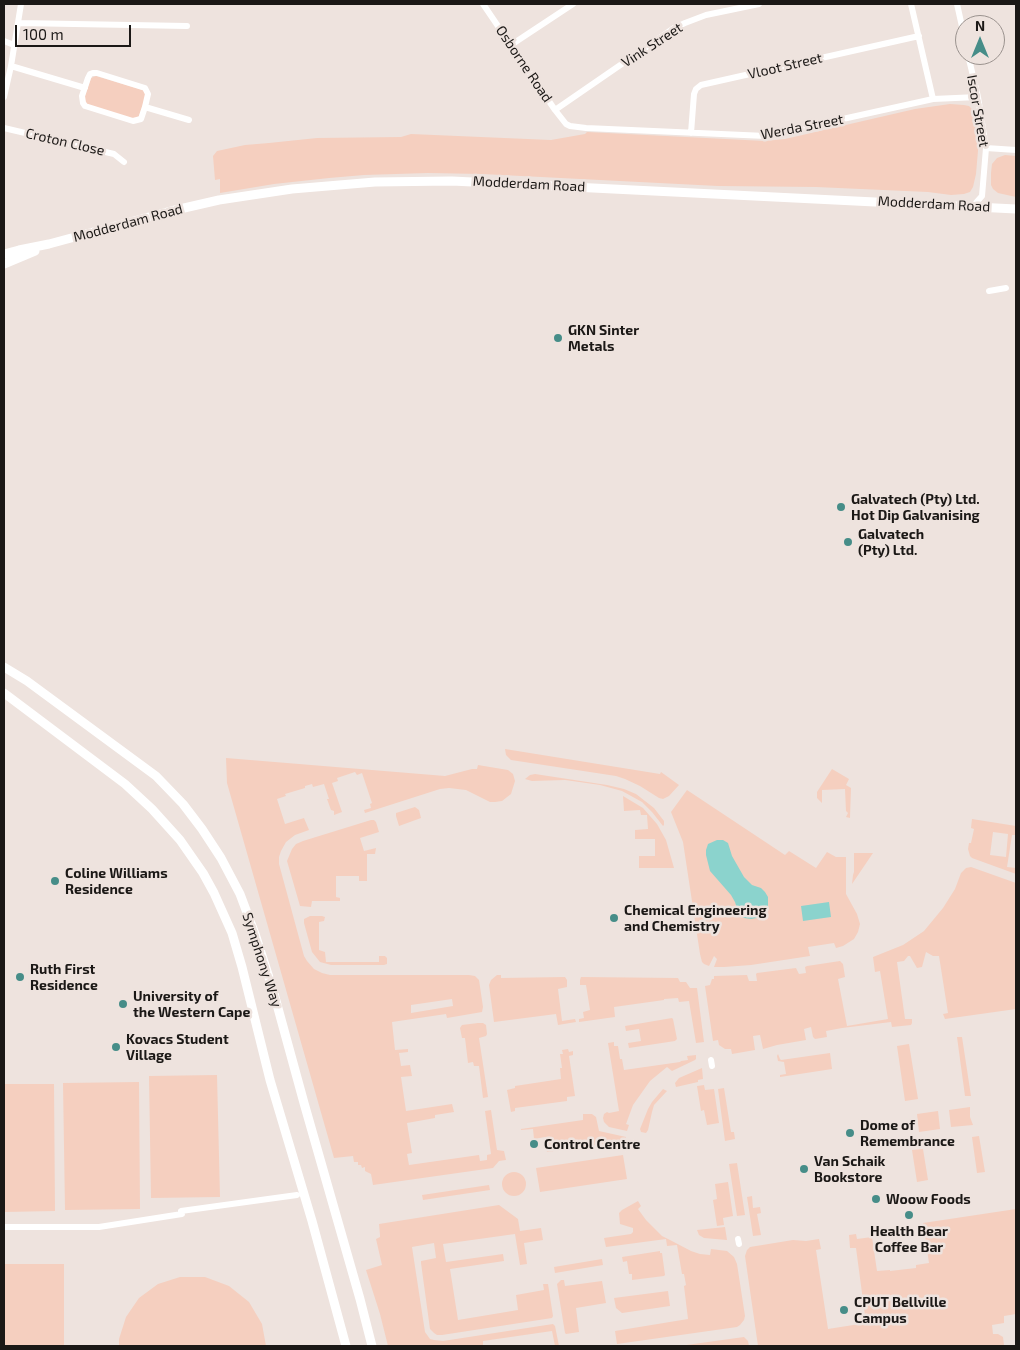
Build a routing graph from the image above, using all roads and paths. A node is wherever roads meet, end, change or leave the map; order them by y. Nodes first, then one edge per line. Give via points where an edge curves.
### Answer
1 (21, 4) edge
2 (483, 4) edge
3 (573, 4) edge
4 (759, 4) edge
5 (911, 4) edge
6 (18, 23) junction
7 (187, 26) dead end
8 (918, 36) junction
9 (4, 41) edge
10 (14, 45) junction
11 (511, 45) junction
12 (970, 65) edge
13 (11, 66) junction
14 (84, 88) junction
15 (4, 97) edge
16 (978, 97) junction
17 (933, 99) junction
18 (145, 107) junction
19 (555, 110) junction
20 (189, 120) dead end
21 (566, 124) joint
22 (4, 128) edge
23 (691, 133) junction
24 (986, 148) junction
25 (1016, 150) edge
26 (124, 162) dead end
27 (982, 196) junction
28 (973, 206) junction
29 (990, 207) junction
30 (1016, 209) edge
31 (49, 244) junction
32 (4, 254) edge
33 (4, 264) edge
34 (1006, 288) dead end
35 (990, 291) dead end
36 (4, 667) edge
37 (4, 693) edge
38 (297, 1195) dead end
39 (4, 1227) edge
40 (346, 1346) edge
41 (372, 1346) edge

1 - 6 street
2 - 11 street, Osborne Road
3 - 11 street
4 - 19 street, Vink Street via 685,22
5 - 8 street
6 - 7 street
6 - 10 street
8 - 17 street
8 - 23 street, Vloot Street via 701,86 694,94
9 - 10 street
10 - 13 street
11 - 19 street, Osborne Road
12 - 16 street, Iscor Street
13 - 14 street
13 - 15 street
14 - 18 street via 82,100 88,108 136,121 142,117
14 - 18 street via 93,73 143,87 148,92
16 - 17 street, Werda Street
16 - 24 street, Iscor Street
17 - 23 street, Werda Street via 774,135
18 - 20 street
19 - 21 street, Osborne Road
21 - 23 street, Werda Street via 586,128
22 - 26 street, Croton Close via 114,154
24 - 25 street
24 - 27 street, Iscor Street
27 - 28 street
27 - 29 street
28 - 29 main road, Modderdam Road
28 - 31 main road, Modderdam Road via 407,181 286,190 219,200
29 - 30 main road, Modderdam Road
31 - 32 main road, Modderdam Road
31 - 33 main road, Modderdam Road
34 - 35 street
36 - 41 main road, Symphony Way via 156,776 183,804 221,858 240,894 273,990
37 - 40 main road, Symphony Way via 119,779 152,808 180,840 214,892 232,933 242,967 270,1080
38 - 39 street via 181,1211 182,1214 99,1227

